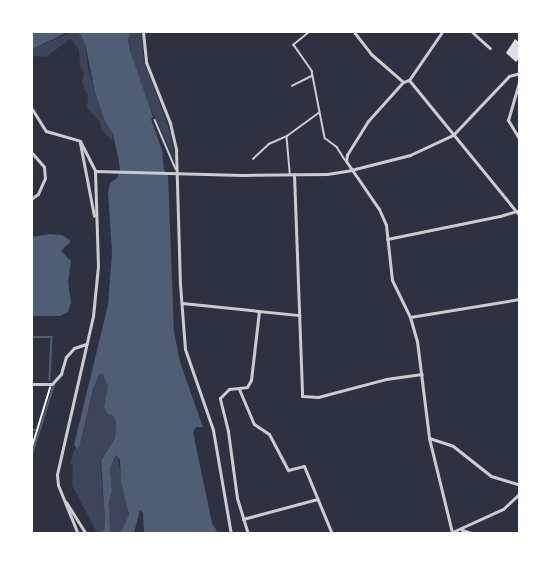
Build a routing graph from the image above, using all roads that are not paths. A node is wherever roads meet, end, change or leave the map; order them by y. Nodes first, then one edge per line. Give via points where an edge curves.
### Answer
1 (143, 32) edge
2 (310, 32) edge
3 (354, 32) edge
4 (442, 32) edge
5 (472, 32) edge
6 (490, 48) dead end
7 (519, 73) edge
8 (313, 75) junction
9 (519, 79) edge
10 (410, 80) junction
11 (403, 82) junction
12 (292, 86) dead end
13 (32, 109) edge
14 (320, 112) junction
15 (155, 120) dead end
16 (453, 135) junction
17 (287, 136) junction
18 (519, 140) edge
19 (80, 141) junction
20 (32, 153) edge
21 (253, 159) dead end
22 (346, 161) junction
23 (351, 170) junction
24 (95, 171) junction
25 (177, 172) junction
26 (292, 174) junction
27 (32, 198) edge
28 (518, 210) edge
29 (519, 216) edge
30 (97, 238) junction
31 (387, 239) junction
32 (519, 299) edge
33 (182, 303) junction
34 (259, 312) junction
35 (299, 315) junction
36 (410, 317) junction
37 (86, 344) junction
38 (422, 374) junction
39 (32, 384) edge
40 (239, 389) junction
41 (429, 438) junction
42 (519, 485) edge
43 (519, 493) edge
44 (63, 499) junction
45 (317, 499) junction
46 (243, 519) junction
47 (460, 530) junction
48 (450, 533) edge
49 (78, 534) edge
50 (86, 534) edge
51 (231, 534) edge
52 (248, 534) edge
53 (332, 534) edge
54 (474, 534) edge

1 - 25 street via 146,62 172,132
2 - 8 lane via 294,45
3 - 11 street
4 - 10 street
5 - 6 street
7 - 16 street via 508,76
8 - 12 lane
8 - 14 lane
9 - 18 street via 508,120
10 - 11 street
10 - 16 street
11 - 22 street via 368,121
13 - 19 street via 46,131
14 - 17 lane
14 - 22 lane via 325,138
15 - 25 lane
16 - 23 street via 410,155
16 - 28 street
17 - 21 lane via 269,144
17 - 26 lane
19 - 24 street
19 - 30 street
20 - 27 street via 45,172 45,183
22 - 23 street
23 - 26 street
23 - 31 street via 383,216
24 - 25 street
24 - 30 street
25 - 26 street
25 - 33 street
26 - 35 street
28 - 29 street
28 - 31 street
30 - 37 street via 93,316
31 - 36 street via 392,280
32 - 36 street
33 - 34 street
33 - 51 street via 185,349 213,430
34 - 35 street
34 - 40 street via 251,380 247,387
35 - 38 street via 302,396 318,397
36 - 38 street
37 - 39 street via 74,348 66,357 61,374 51,384
37 - 44 street via 58,466
38 - 41 street
40 - 45 street via 254,424 269,434 288,470 304,466
40 - 46 street via 229,389 220,398
41 - 42 street via 453,446 491,476
41 - 48 street
43 - 47 street via 504,509
44 - 49 street
44 - 50 street
45 - 46 street
45 - 53 street
46 - 52 street
47 - 48 street
47 - 54 street

